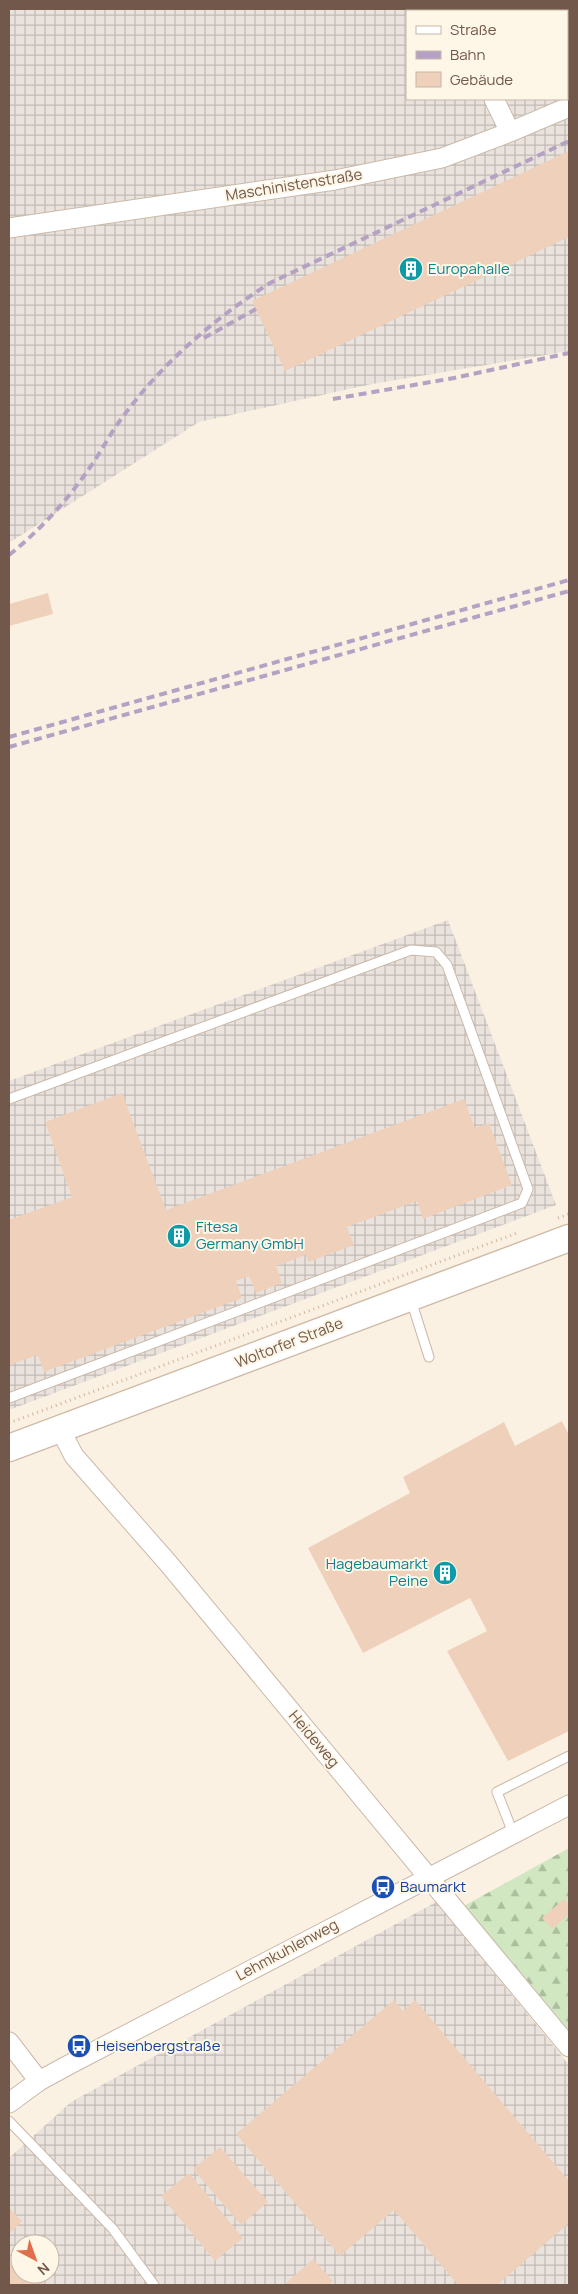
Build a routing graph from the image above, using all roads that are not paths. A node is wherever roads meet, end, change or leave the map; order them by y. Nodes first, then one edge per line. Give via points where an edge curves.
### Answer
1 (494, 100) edge
2 (569, 107) edge
3 (510, 132) junction
4 (9, 228) edge
5 (9, 1099) edge
6 (560, 1229) edge
7 (410, 1297) junction
8 (429, 1357) dead end
9 (9, 1398) edge
10 (60, 1429) junction
11 (9, 1448) edge
12 (569, 1756) edge
13 (569, 1805) edge
14 (513, 1834) junction
15 (429, 1877) junction
16 (9, 2042) edge
17 (569, 2048) edge
18 (39, 2081) junction
19 (9, 2103) edge
20 (9, 2121) edge
21 (154, 2285) edge

1 - 3 street
2 - 3 street, Maschinistenstraße
3 - 4 street, Maschinistenstraße via 442,158 335,180
5 - 9 lane via 411,950 436,952 448,965 528,1189 522,1203
6 - 7 main road, Woltorfer Straße
7 - 8 lane
7 - 10 main road, Woltorfer Straße
10 - 11 main road, Woltorfer Straße
10 - 15 street, Heideweg via 74,1456 168,1562
12 - 14 lane via 497,1792
13 - 14 street, Lehmkuhlenweg
14 - 15 street, Lehmkuhlenweg
15 - 17 street, Heideweg
15 - 18 street, Lehmkuhlenweg
16 - 18 street
18 - 19 street, Lehmkuhlenweg
20 - 21 lane via 113,2229

